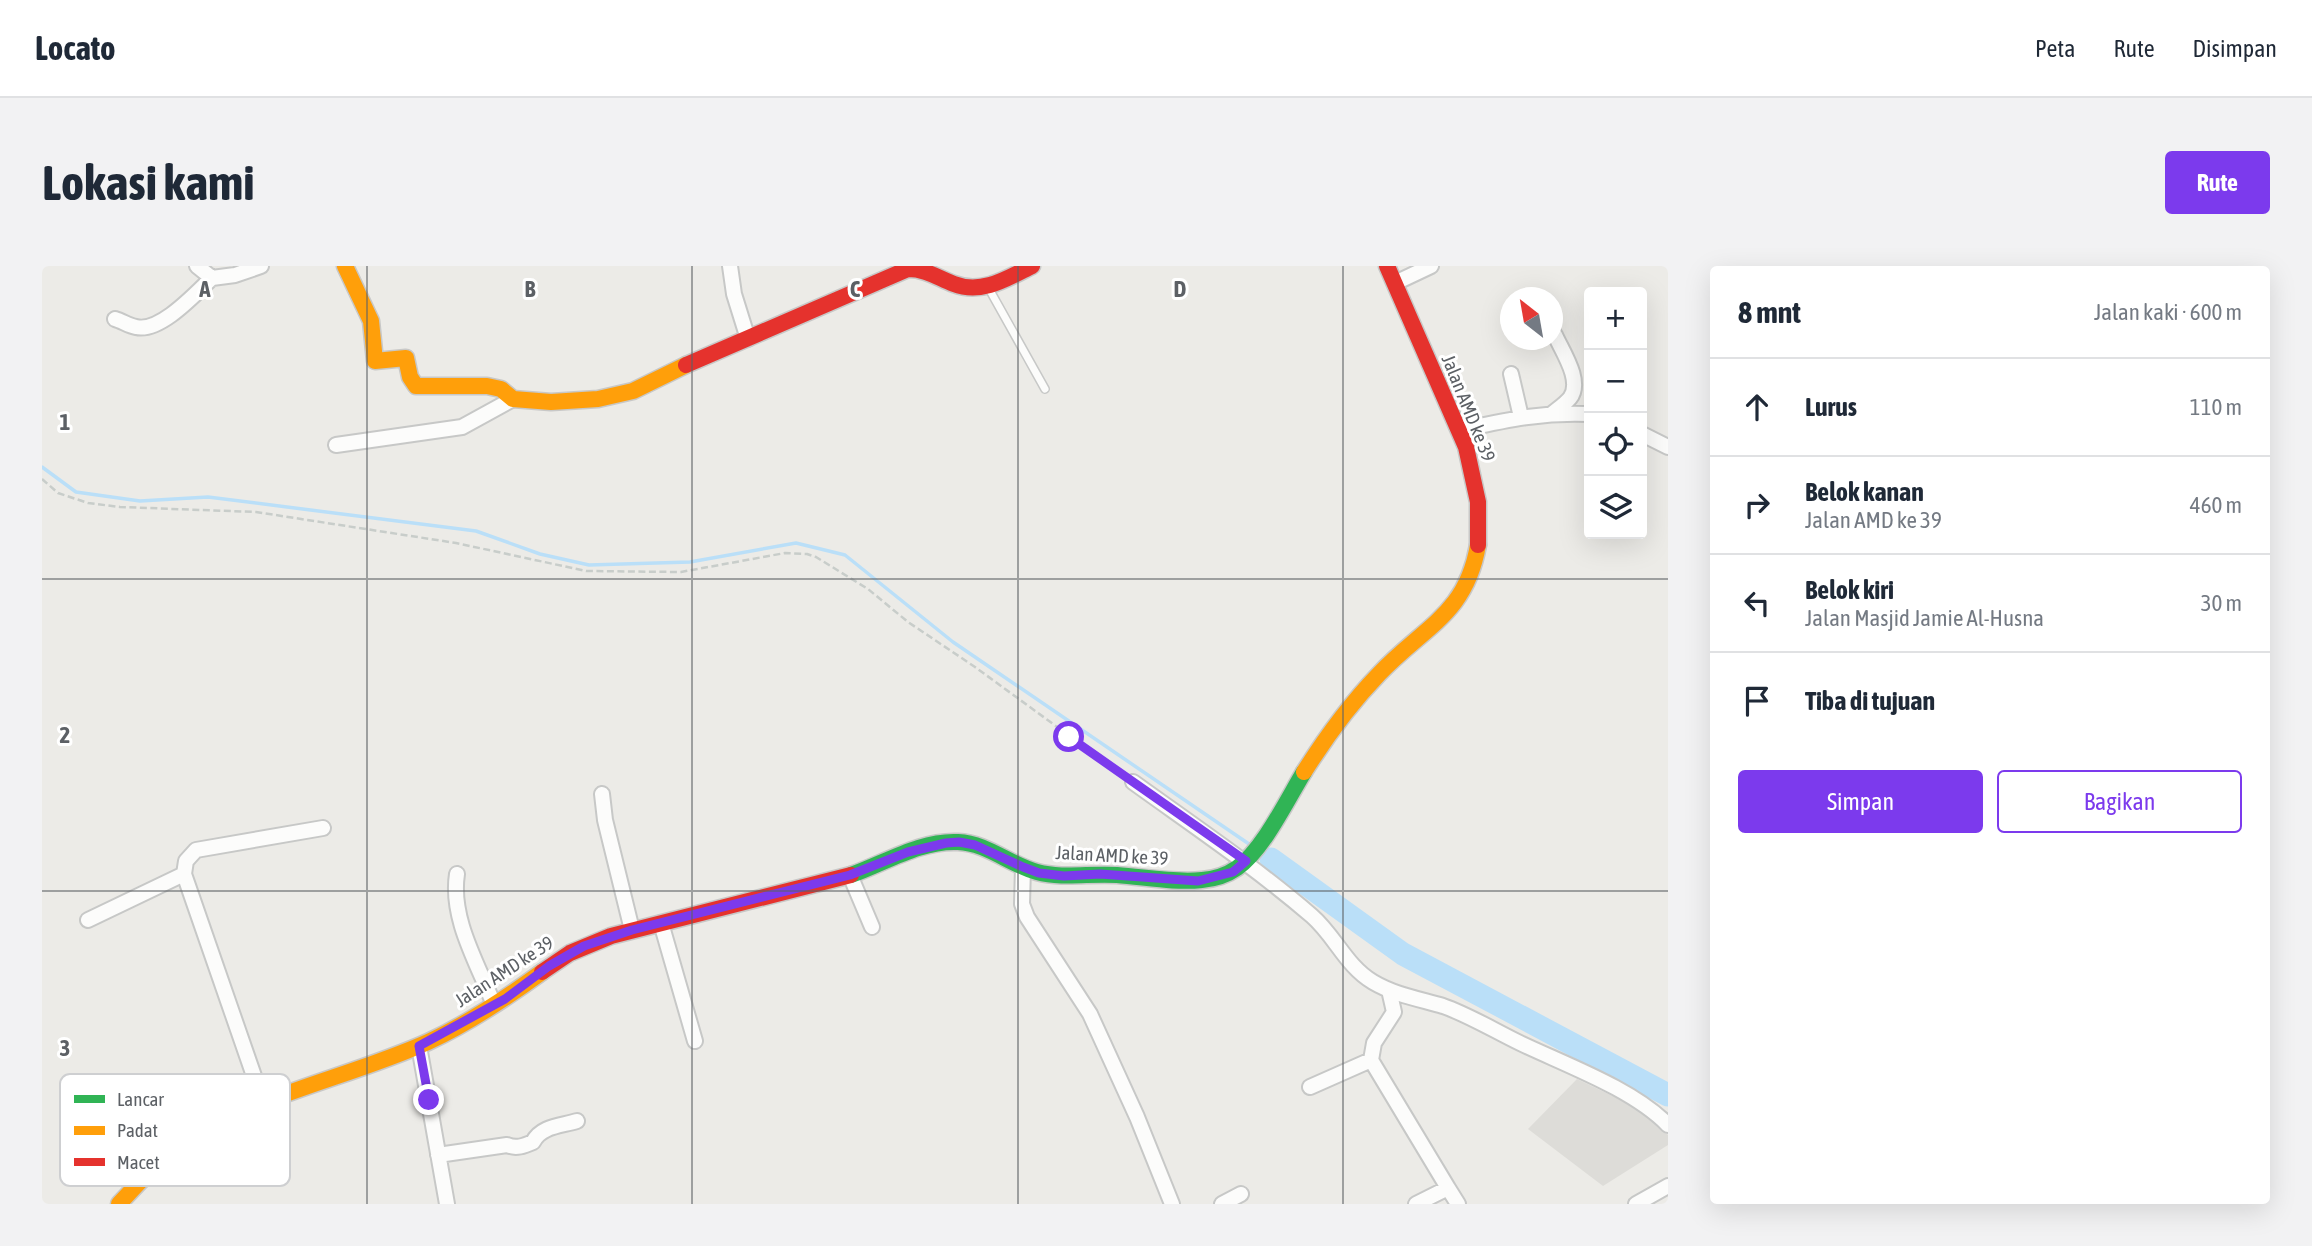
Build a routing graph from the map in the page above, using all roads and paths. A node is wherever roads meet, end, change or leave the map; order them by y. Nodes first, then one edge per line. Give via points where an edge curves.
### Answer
1 (197, 266) edge
2 (261, 266) edge
3 (345, 266) edge
4 (730, 266) edge
5 (1032, 266) edge
6 (1387, 266) edge
7 (1431, 266) edge
8 (212, 278) junction
9 (1395, 283) junction
10 (987, 286) junction
11 (115, 319) dead end
12 (748, 339) junction
13 (1562, 350) edge
14 (1511, 374) dead end
15 (1045, 388) dead end
16 (513, 399) junction
17 (1553, 413) junction
18 (1584, 414) edge
19 (1521, 417) junction
20 (1460, 430) junction
21 (1647, 436) edge
22 (336, 445) dead end
23 (1668, 447) edge
24 (42, 479) edge
25 (1133, 782) joint
26 (602, 794) dead end
27 (323, 828) dead end
28 (1246, 861) junction
29 (1023, 867) junction
30 (184, 874) junction
31 (457, 874) dead end
32 (850, 875) junction
33 (88, 920) dead end
34 (661, 923) junction
35 (872, 927) dead end
36 (632, 930) junction
37 (1389, 990) junction
38 (494, 1005) junction
39 (695, 1041) dead end
40 (419, 1046) junction
41 (1371, 1060) junction
42 (253, 1074) edge
43 (1310, 1087) dead end
44 (290, 1093) edge
45 (578, 1121) dead end
46 (1668, 1125) edge
47 (439, 1155) junction
48 (136, 1186) edge
49 (1668, 1186) edge
50 (1448, 1188) junction
51 (1241, 1194) dead end
52 (119, 1204) edge
53 (447, 1204) edge
54 (1172, 1204) edge
55 (1222, 1204) edge
56 (1416, 1204) edge
57 (1458, 1204) edge
58 (1636, 1204) edge

1 - 8 street
2 - 8 street
3 - 16 street via 371,321 375,361 406,358 416,386 487,386 501,389
4 - 12 street
5 - 10 street
6 - 9 street, Jalan AMD ke 39
7 - 9 street
8 - 11 street via 153,326 137,328
9 - 20 street, Jalan AMD ke 39
10 - 12 street via 967,288 921,268 908,269
10 - 15 lane
12 - 16 street via 634,391 598,399
13 - 17 street via 1575,387 1571,398
14 - 19 street
16 - 22 street via 462,427
17 - 18 street
17 - 19 street
19 - 20 street
20 - 28 street, Jalan AMD ke 39 via 1477,497 1477,554 1460,598 1423,637 1394,658 1334,727
21 - 23 street
24 - 25 path via 58,493 89,503 256,512 456,543 586,571 681,572 785,552 807,554 868,589
25 - 28 street
26 - 36 street
27 - 30 street via 196,850 186,861
28 - 29 street, Jalan AMD ke 39 via 1233,872 1198,881 1064,876
28 - 37 street via 1321,924 1358,971
29 - 32 street, Jalan AMD ke 39 via 959,842 908,852
29 - 54 street via 1022,904 1027,917 1090,1014
30 - 33 street
30 - 42 street
31 - 38 street via 459,915
32 - 34 street, Jalan AMD ke 39
32 - 35 street
34 - 36 street, Jalan AMD ke 39
34 - 39 street
36 - 38 street, Jalan AMD ke 39 via 573,952
37 - 41 street via 1394,1012 1377,1037
37 - 46 street via 1445,1007 1571,1067 1648,1105
38 - 40 street, Jalan AMD ke 39
40 - 44 street, Jalan AMD ke 39
40 - 47 street
41 - 43 street
41 - 50 street
45 - 47 street via 548,1128 533,1142 513,1148 507,1145
47 - 53 street
48 - 52 street, Jalan AMD ke 39
49 - 58 street
50 - 56 street
50 - 57 street
51 - 55 street

